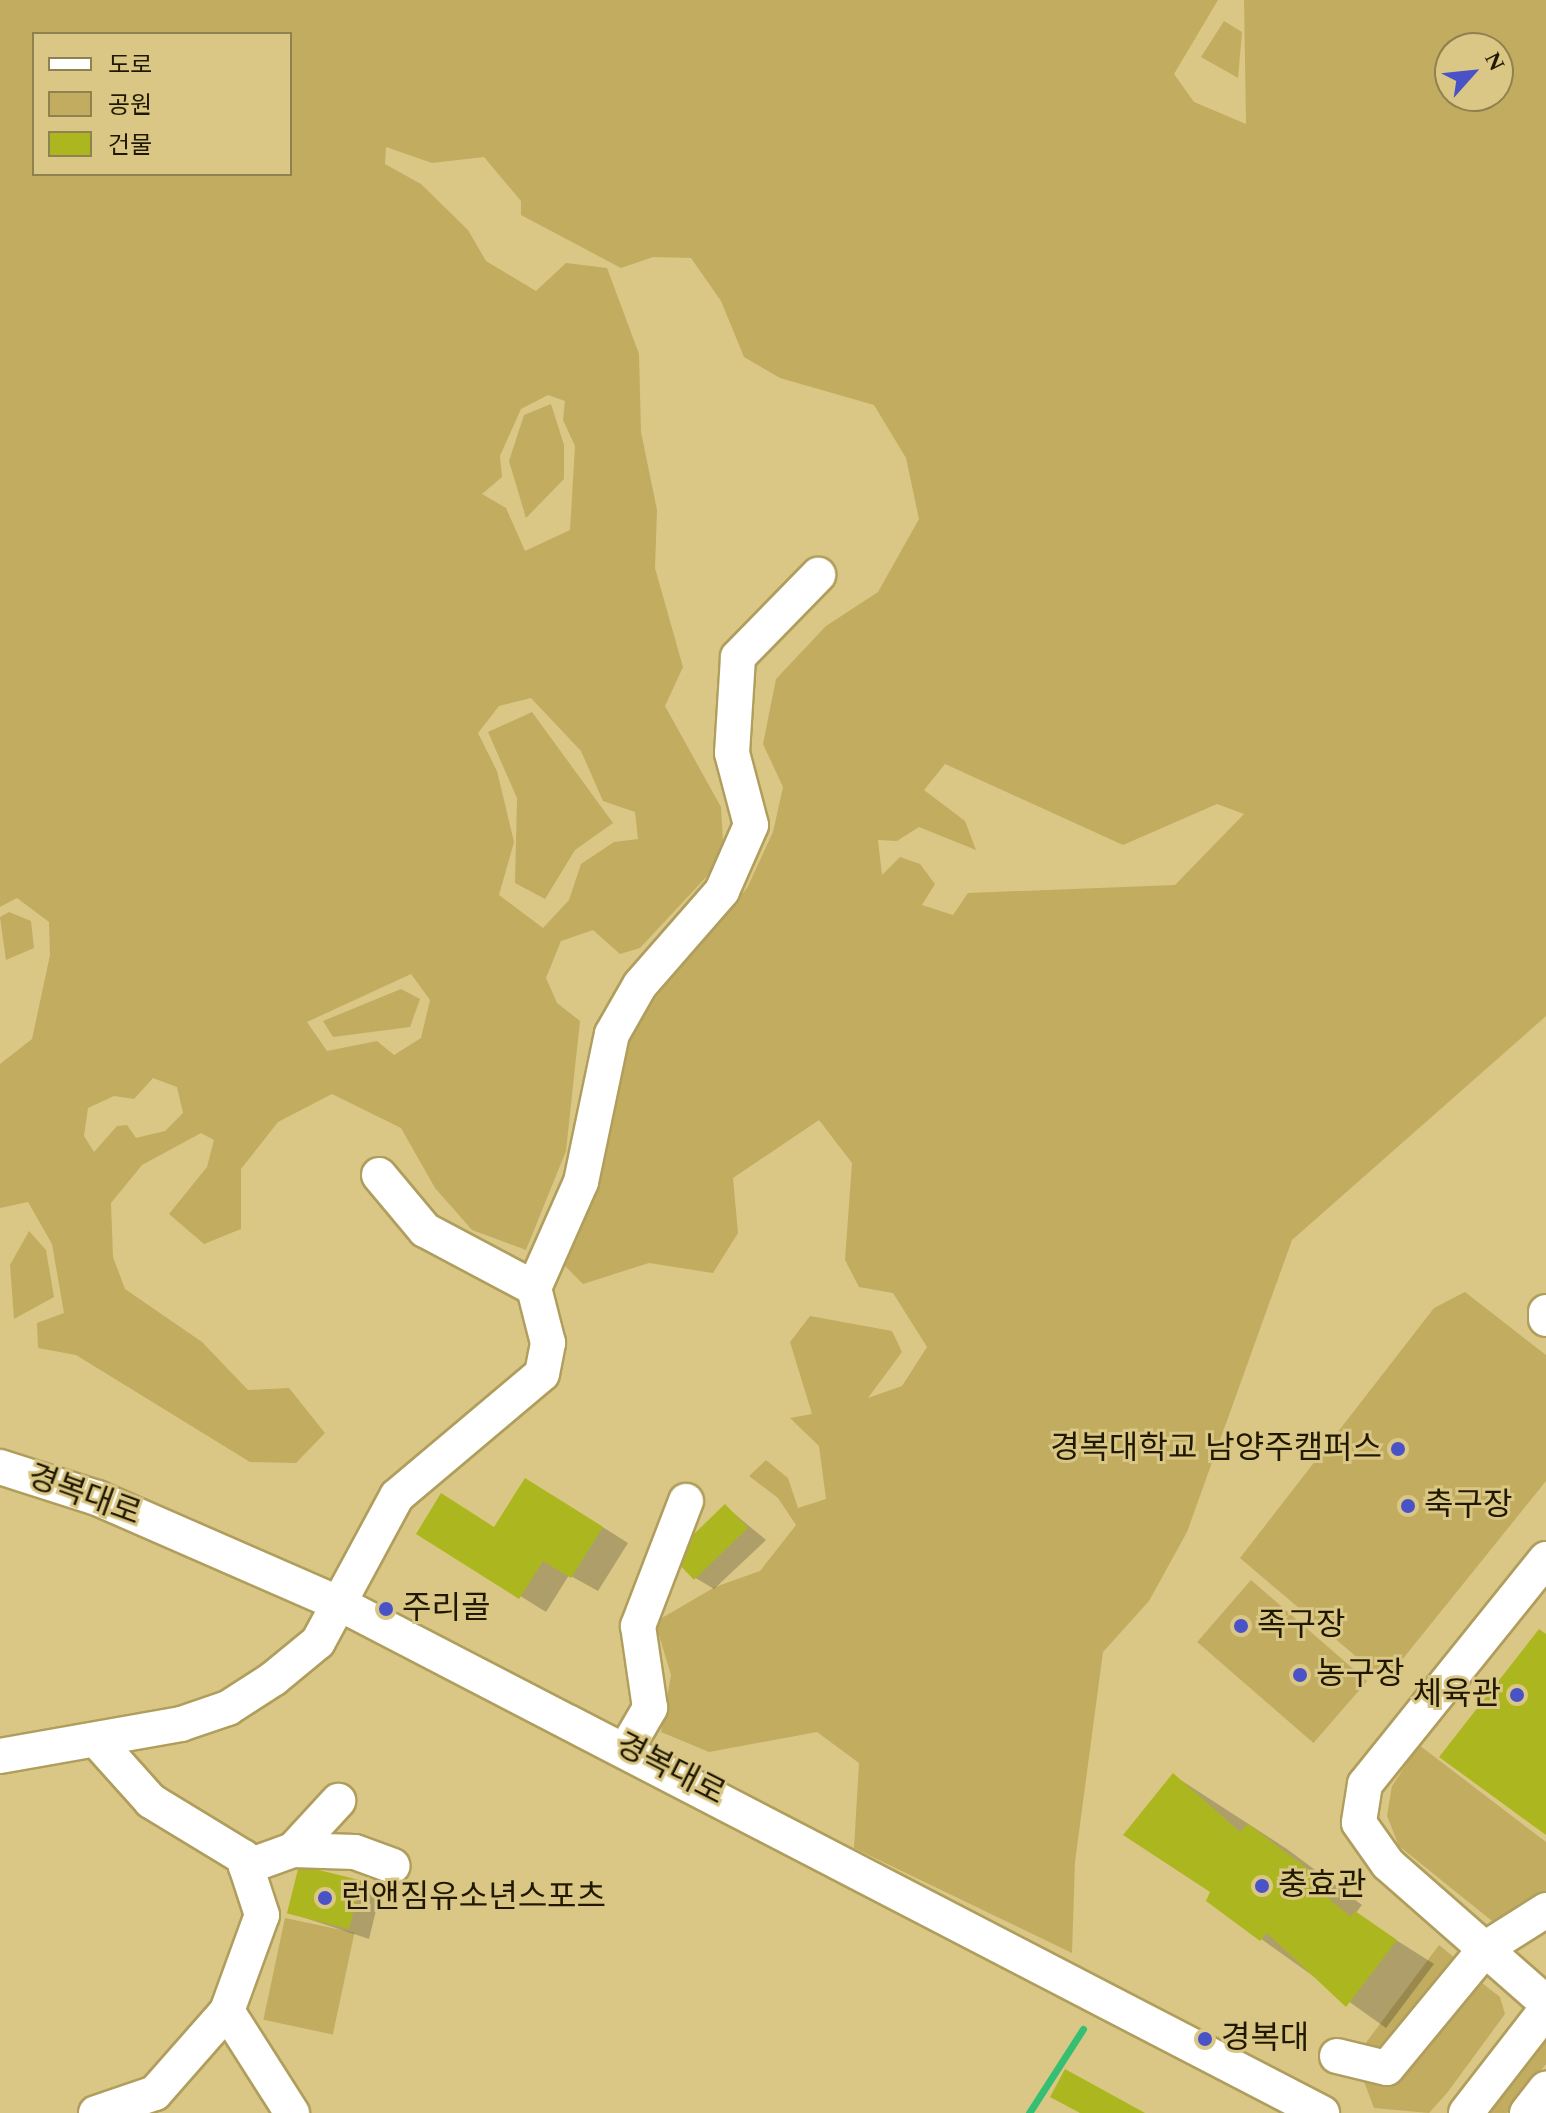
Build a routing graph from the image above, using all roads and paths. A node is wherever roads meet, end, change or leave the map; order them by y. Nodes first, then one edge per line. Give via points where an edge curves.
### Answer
1 (818, 575) dead end
2 (379, 1175) dead end
3 (534, 1288) junction
4 (1546, 1312) edge
5 (1546, 1319) edge
6 (0, 1467) edge
7 (686, 1501) dead end
8 (1546, 1559) edge
9 (342, 1605) junction
10 (98, 1742) junction
11 (626, 1749) junction
12 (0, 1756) edge
13 (338, 1801) dead end
14 (293, 1850) junction
15 (393, 1866) dead end
16 (246, 1867) junction
17 (1546, 1910) edge
18 (1486, 1948) junction
19 (1546, 2003) edge
20 (1546, 2010) edge
21 (227, 2011) junction
22 (1337, 2056) dead end
23 (1546, 2089) edge
24 (96, 2113) edge
25 (292, 2113) edge
26 (1322, 2113) edge
27 (1466, 2113) edge
28 (1527, 2113) edge

1 - 3 street via 738,657 732,753 751,825 722,891 640,985 612,1034 581,1182
2 - 3 street via 425,1230
3 - 9 street via 548,1343 542,1374 397,1496
4 - 5 street
6 - 9 street, 경복대로 via 97,1498
7 - 11 street via 638,1626 650,1708
8 - 18 street via 1365,1784 1359,1823 1388,1864
9 - 10 street via 318,1642 228,1708
9 - 11 street, 경복대로
10 - 12 street
10 - 16 street via 151,1801 243,1857
11 - 26 street, 경복대로
13 - 14 street
14 - 15 street via 355,1852
14 - 16 street
16 - 21 street via 262,1915
17 - 18 street
18 - 19 street
18 - 22 street via 1387,2068
20 - 27 street
21 - 24 street via 155,2093
21 - 25 street
23 - 28 street

